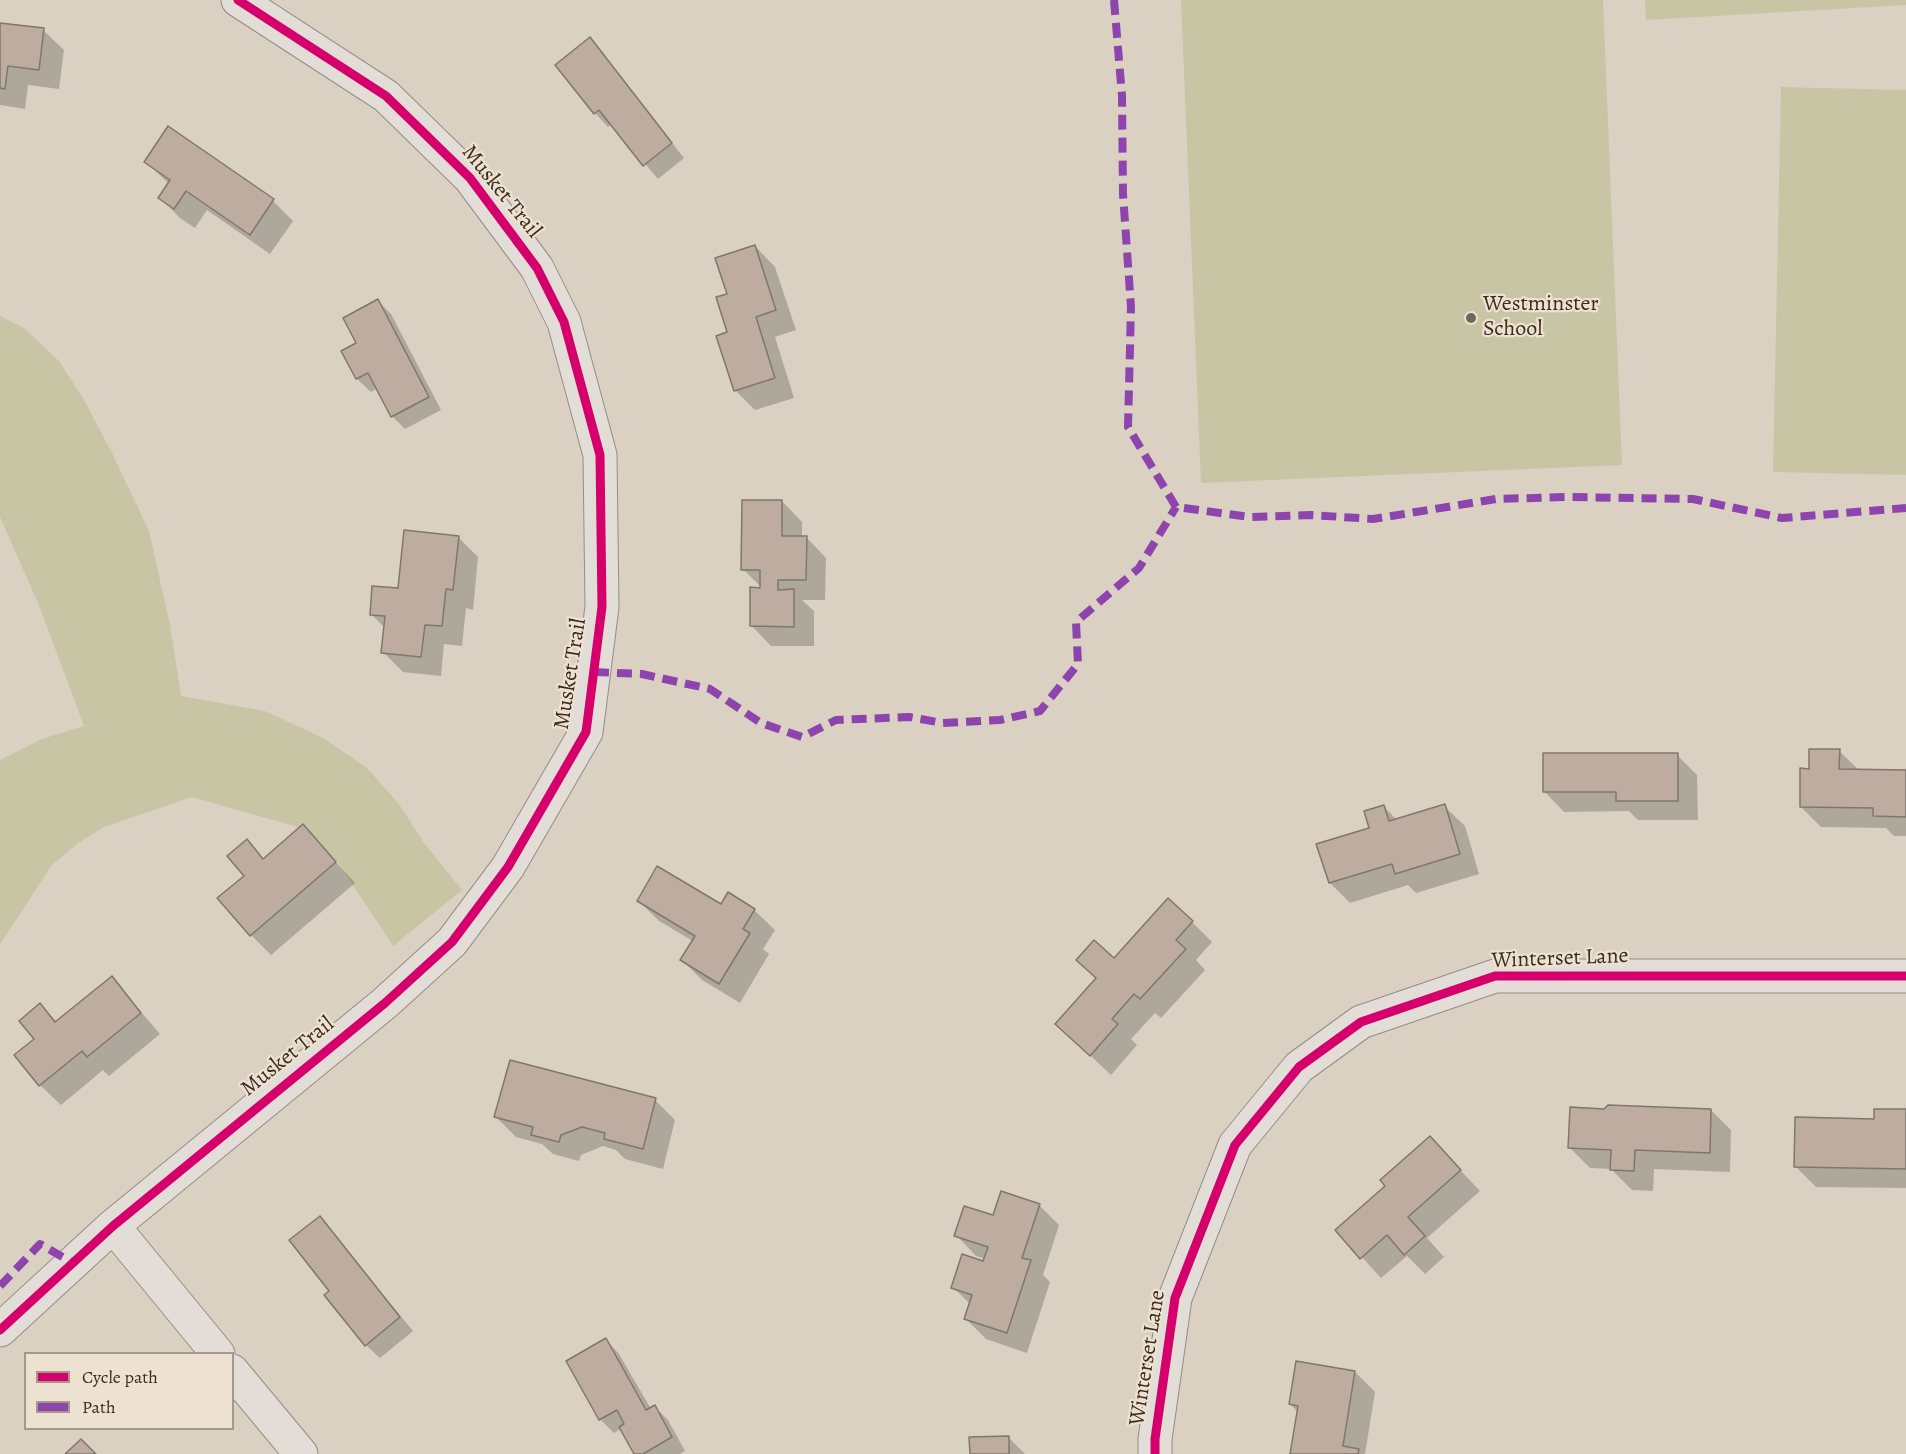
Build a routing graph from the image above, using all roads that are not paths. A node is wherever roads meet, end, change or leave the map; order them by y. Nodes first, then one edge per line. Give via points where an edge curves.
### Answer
1 (238, 0) edge
2 (1906, 975) edge
3 (113, 1226) junction
4 (0, 1330) edge
5 (217, 1352) edge
6 (234, 1373) edge
7 (301, 1454) edge
8 (1155, 1454) edge

1 - 3 street, Musket Trail via 386,96 470,178 537,268 564,322 600,455 602,607 586,732 508,867 452,942 384,1003
2 - 8 street, Winterset Lane via 1495,976 1361,1023 1299,1067 1234,1145 1175,1298
3 - 4 street, Musket Trail
3 - 5 street
6 - 7 street

